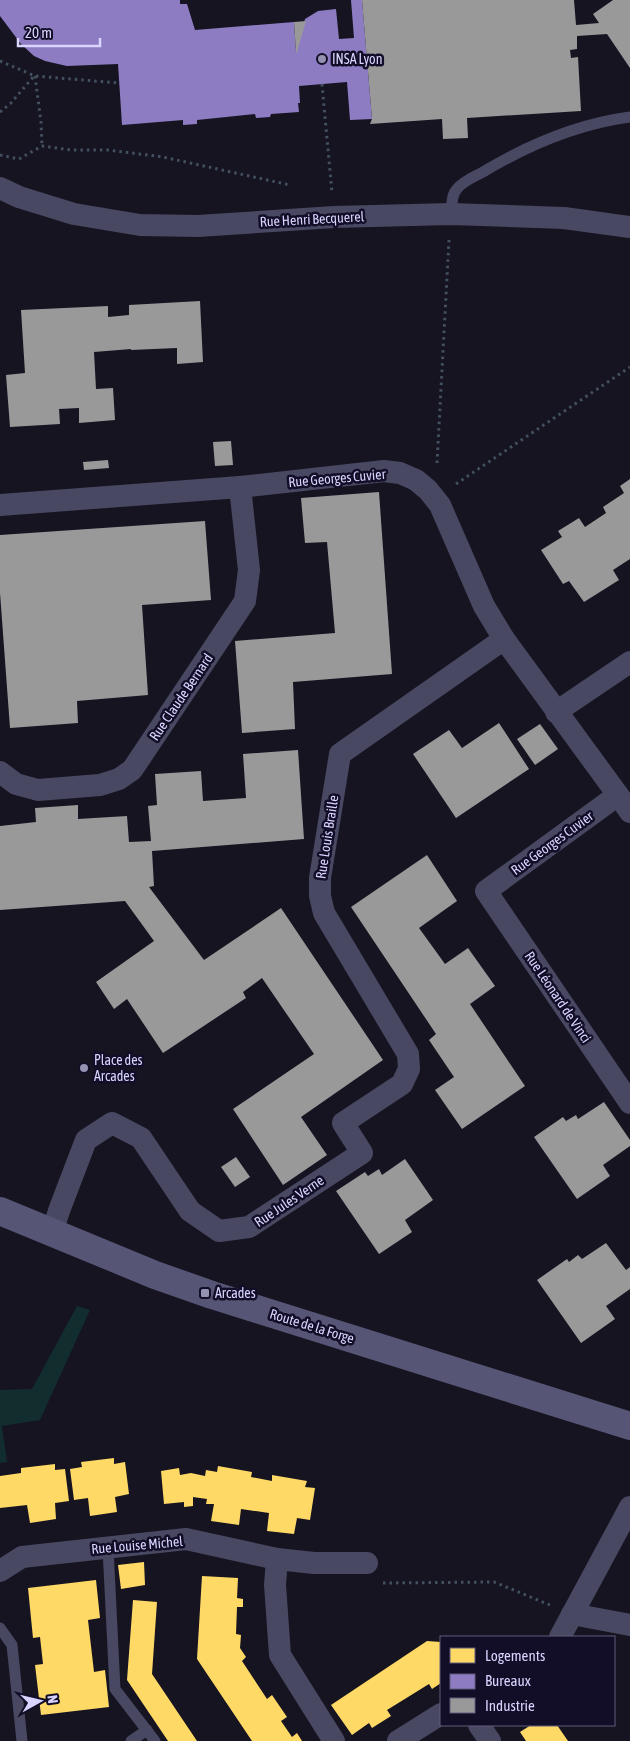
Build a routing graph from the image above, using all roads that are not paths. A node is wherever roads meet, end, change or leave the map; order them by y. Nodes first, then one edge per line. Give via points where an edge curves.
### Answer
1 (630, 117) edge
2 (0, 188) edge
3 (451, 214) junction
4 (630, 227) edge
5 (240, 487) junction
6 (0, 506) edge
7 (504, 639) junction
8 (630, 662) edge
9 (556, 712) junction
10 (0, 772) edge
11 (624, 804) edge
12 (486, 891) joint
13 (630, 1103) edge
14 (343, 1123) joint
15 (0, 1211) edge
16 (52, 1232) junction
17 (630, 1426) edge
18 (630, 1506) edge
19 (108, 1548) junction
20 (277, 1559) junction
21 (366, 1563) dead end
22 (0, 1571) edge
23 (572, 1614) junction
24 (630, 1625) edge
25 (0, 1628) edge
26 (561, 1636) edge
27 (440, 1715) edge
28 (147, 1730) junction
29 (22, 1741) edge
30 (131, 1741) edge
31 (155, 1741) edge
32 (334, 1741) edge
33 (398, 1741) edge

1 - 3 lane via 556,136 493,166 456,189
2 - 3 street, Rue Henri Becquerel via 74,214 140,225 198,226 334,217
3 - 4 street, Rue Henri Becquerel via 564,218
5 - 6 street, Rue Georges Cuvier
5 - 7 street, Rue Georges Cuvier via 384,472 400,473 416,480 440,505 484,606
5 - 10 street, Rue Claude Bernard via 249,570 245,601 132,770 119,779 100,785 38,790 16,784
7 - 9 street, Rue Georges Cuvier
7 - 14 street, Rue Louis Braille via 340,754 320,878 320,896 324,913 408,1054 410,1069 402,1084
8 - 9 street
9 - 11 street, Rue Georges Cuvier
11 - 12 street, Rue Georges Cuvier
12 - 13 street, Rue Léonard de Vinci
14 - 16 street, Rue Jules Verne via 362,1153 249,1227 219,1231 190,1212 141,1138 112,1123 86,1140
15 - 16 main road, Route de la Forge
16 - 17 main road, Route de la Forge via 212,1295
18 - 23 street
19 - 20 street, Rue Louise Michel via 186,1539
19 - 22 street, Rue Louise Michel via 22,1557
19 - 28 lane via 115,1689
20 - 21 street, Rue Louise Michel
20 - 32 street via 275,1585 280,1654
23 - 24 street
23 - 26 street
25 - 29 lane via 12,1645
27 - 33 street
28 - 30 lane
28 - 31 lane

